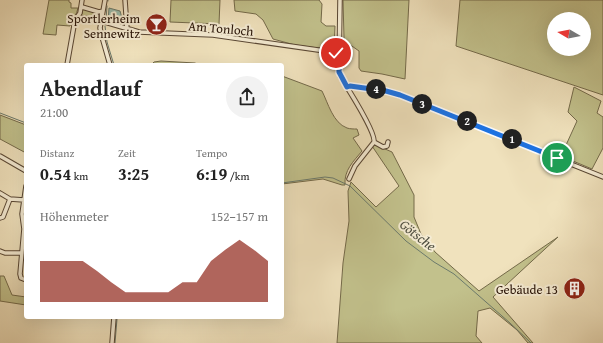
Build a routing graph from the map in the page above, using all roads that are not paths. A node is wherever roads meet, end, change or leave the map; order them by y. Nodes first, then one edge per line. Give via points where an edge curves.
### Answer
1 (82, 0) edge
2 (105, 0) edge
3 (125, 0) edge
4 (340, 0) edge
5 (82, 7) junction
6 (103, 11) junction
7 (77, 17) junction
8 (101, 21) junction
9 (127, 29) junction
10 (339, 53) junction
11 (67, 63) edge
12 (109, 63) edge
13 (347, 87) junction
14 (374, 142) junction
15 (388, 142) dead end
16 (0, 156) edge
17 (24, 170) edge
18 (603, 177) edge
19 (349, 179) dead end
20 (0, 193) edge
21 (10, 199) junction
22 (24, 200) joint
23 (0, 218) edge
24 (0, 251) edge
25 (22, 253) junction
26 (24, 279) edge
27 (113, 319) edge
28 (112, 343) edge

1 - 5 street
2 - 6 street
3 - 9 street
4 - 10 street
5 - 6 street
5 - 7 street
6 - 8 street
7 - 8 street, Am Tonloch
7 - 11 street via 70,40
8 - 9 street, Am Tonloch
8 - 12 street via 102,37
9 - 10 street, Am Tonloch via 170,34 213,34
10 - 13 street via 339,72
13 - 14 street via 370,127
13 - 18 street via 400,95
14 - 15 street via 383,147 387,146
14 - 19 street via 355,166
16 - 17 street
20 - 21 street
21 - 22 street
21 - 23 street via 6,212
22 - 25 street
24 - 25 street
25 - 26 street via 20,274
27 - 28 street

